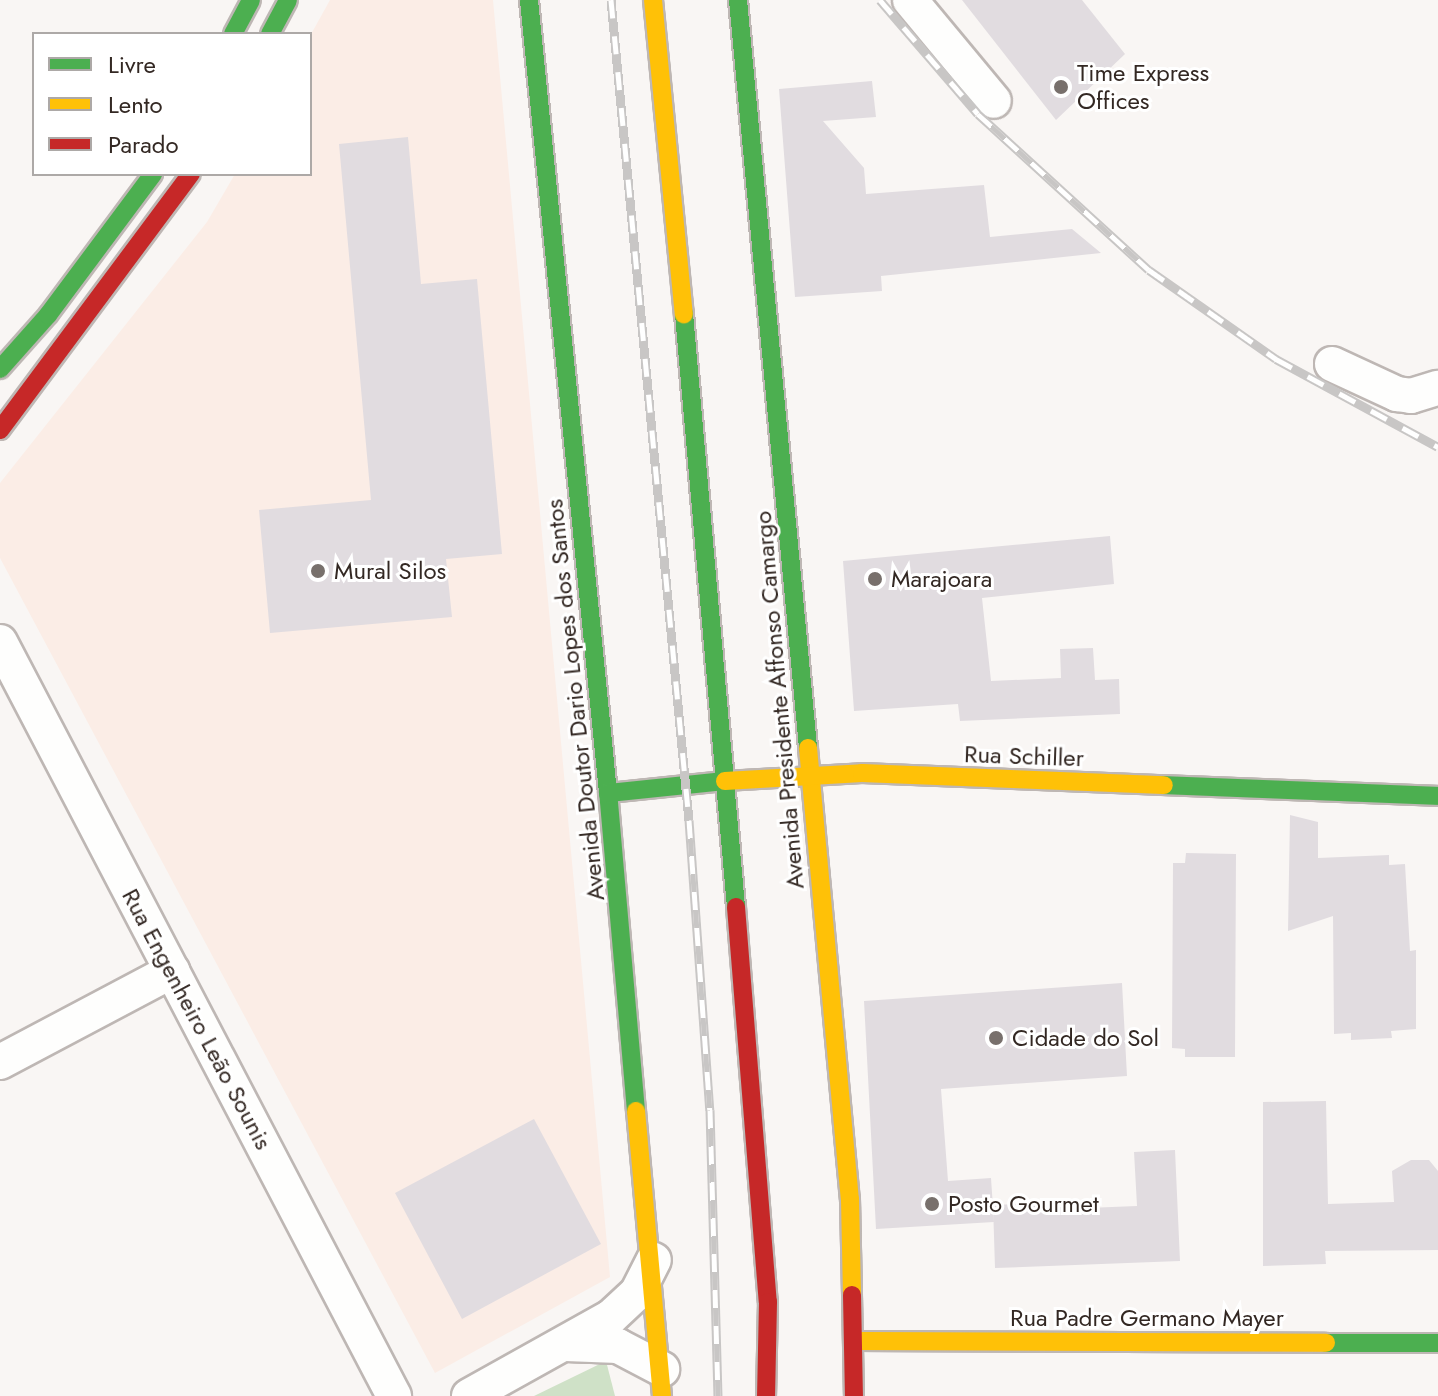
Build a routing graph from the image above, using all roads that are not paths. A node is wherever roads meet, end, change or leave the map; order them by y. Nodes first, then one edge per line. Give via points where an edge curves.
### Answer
1 (251, 0) edge
2 (288, 0) edge
3 (529, 0) edge
4 (653, 0) edge
5 (738, 0) edge
6 (910, 0) edge
7 (234, 32) edge
8 (271, 32) edge
9 (994, 101) dead end
10 (152, 176) edge
11 (190, 176) edge
12 (1332, 364) dead end
13 (0, 369) edge
14 (1438, 388) edge
15 (0, 430) edge
16 (0, 642) edge
17 (811, 773) junction
18 (725, 781) junction
19 (608, 793) junction
20 (1438, 796) edge
21 (172, 971) junction
22 (0, 1062) edge
23 (654, 1260) junction
24 (855, 1341) junction
25 (1438, 1343) edge
26 (566, 1344) junction
27 (662, 1383) edge
28 (394, 1396) edge
29 (469, 1396) edge
30 (766, 1396) edge
31 (854, 1396) edge

1 - 7 main road
2 - 8 main road
3 - 19 main road, Avenida Doutor Dario Lopes dos Santos
4 - 18 main road
5 - 17 main road, Avenida Presidente Affonso Camargo
6 - 9 street
10 - 13 main road
11 - 15 main road
12 - 14 street via 1397,394 1411,396
16 - 21 street, Rua Engenheiro Leão Sounis
17 - 18 main road, Rua Schiller
17 - 20 main road, Rua Schiller
17 - 24 main road, Avenida Presidente Affonso Camargo via 850,1199
18 - 19 main road, Rua Schiller
18 - 30 main road via 768,1302
19 - 23 main road, Avenida Doutor Dario Lopes dos Santos
21 - 22 street
21 - 28 street, Rua Engenheiro Leão Sounis
23 - 26 street via 625,1306
23 - 27 main road, Avenida Doutor Dario Lopes dos Santos
24 - 25 main road, Rua Padre Germano Mayer
24 - 31 main road, Avenida Presidente Affonso Camargo
26 - 27 street via 618,1346
26 - 29 street

